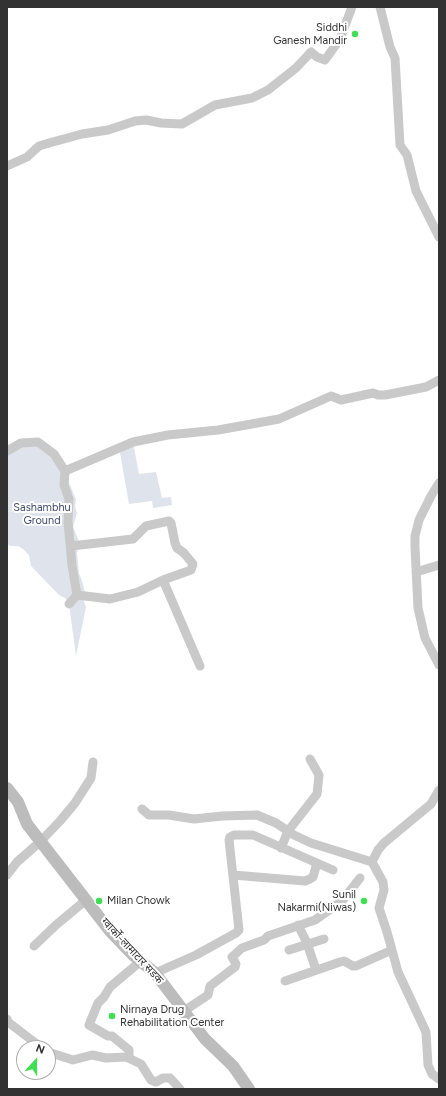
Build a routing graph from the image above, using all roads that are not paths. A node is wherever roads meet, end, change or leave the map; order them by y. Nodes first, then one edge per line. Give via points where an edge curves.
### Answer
1 (352, 7) edge
2 (380, 7) edge
3 (7, 166) edge
4 (439, 237) edge
5 (439, 380) edge
6 (7, 450) edge
7 (65, 471) junction
8 (439, 483) edge
9 (71, 546) junction
10 (439, 565) edge
11 (416, 572) junction
12 (163, 580) junction
13 (77, 595) junction
14 (69, 604) dead end
15 (439, 665) edge
16 (200, 666) dead end
17 (310, 759) dead end
18 (93, 762) dead end
19 (7, 788) edge
20 (439, 790) edge
21 (142, 809) dead end
22 (288, 831) junction
23 (41, 841) junction
24 (281, 848) junction
25 (372, 862) junction
26 (317, 863) junction
27 (333, 870) dead end
28 (234, 875) junction
29 (7, 876) edge
30 (360, 878) dead end
31 (86, 900) junction
32 (298, 925) junction
33 (324, 939) dead end
34 (307, 943) junction
35 (34, 946) dead end
36 (289, 950) dead end
37 (392, 950) junction
38 (141, 961) junction
39 (316, 970) junction
40 (155, 973) junction
41 (285, 981) dead end
42 (184, 1011) junction
43 (7, 1019) edge
44 (32, 1040) edge
45 (56, 1054) edge
46 (129, 1058) junction
47 (439, 1079) edge
48 (180, 1089) edge
49 (249, 1089) edge

1 - 3 street via 340,39 326,60 311,52 296,68 268,90 252,98 215,104 182,124 135,121 108,130 49,143 39,146 27,158
2 - 4 street via 395,58 400,145 406,155 416,191
5 - 7 street via 426,387 385,395 373,393 341,400 331,396 278,419 133,442
6 - 7 street via 21,443 38,442 54,454
7 - 9 street via 64,485 69,499
8 - 11 street via 415,536
9 - 12 street via 133,539 146,526 169,521 177,548 184,552 193,564 191,570
9 - 13 street
10 - 11 street
11 - 15 street via 418,608 425,638
12 - 13 street via 138,592 110,599
12 - 16 street
13 - 14 street
17 - 22 street via 320,775 317,794
18 - 23 street via 91,778 75,803
19 - 23 main road, ग्वार्को-लामाटार सडक via 18,802 27,824
20 - 25 street via 431,804 384,843
21 - 22 street via 148,815 194,819 257,816
22 - 24 street
22 - 25 street via 311,843
23 - 29 street via 17,862
23 - 31 main road, ग्वार्को-लामाटार सडक
24 - 26 street
24 - 28 street via 253,835 234,834 229,840
25 - 37 street via 383,882 384,890 379,908
26 - 27 street
26 - 28 street via 313,877 304,881
28 - 40 street via 239,930 196,955
30 - 32 street via 342,901 315,920
31 - 35 street
31 - 38 main road, ग्वार्को-लामाटार सडक via 110,931
32 - 34 street
32 - 42 street via 242,948 232,957 236,964 234,967 210,986 208,995
33 - 34 street
34 - 36 street
34 - 39 street
37 - 39 street via 356,966 344,961
37 - 47 street via 398,972 426,1032 428,1065 432,1074
38 - 40 main road, ग्वार्को-लामाटार सडक
38 - 46 street via 110,986 104,998 98,1003 89,1025 112,1036 129,1050
39 - 41 street
40 - 42 main road, ग्वार्को-लामाटार सडक
42 - 49 main road, ग्वार्को-लामाटार सडक via 205,1039 233,1066
43 - 44 street
45 - 46 street via 74,1060 92,1056
46 - 48 street via 142,1065 151,1080 156,1082 170,1078

